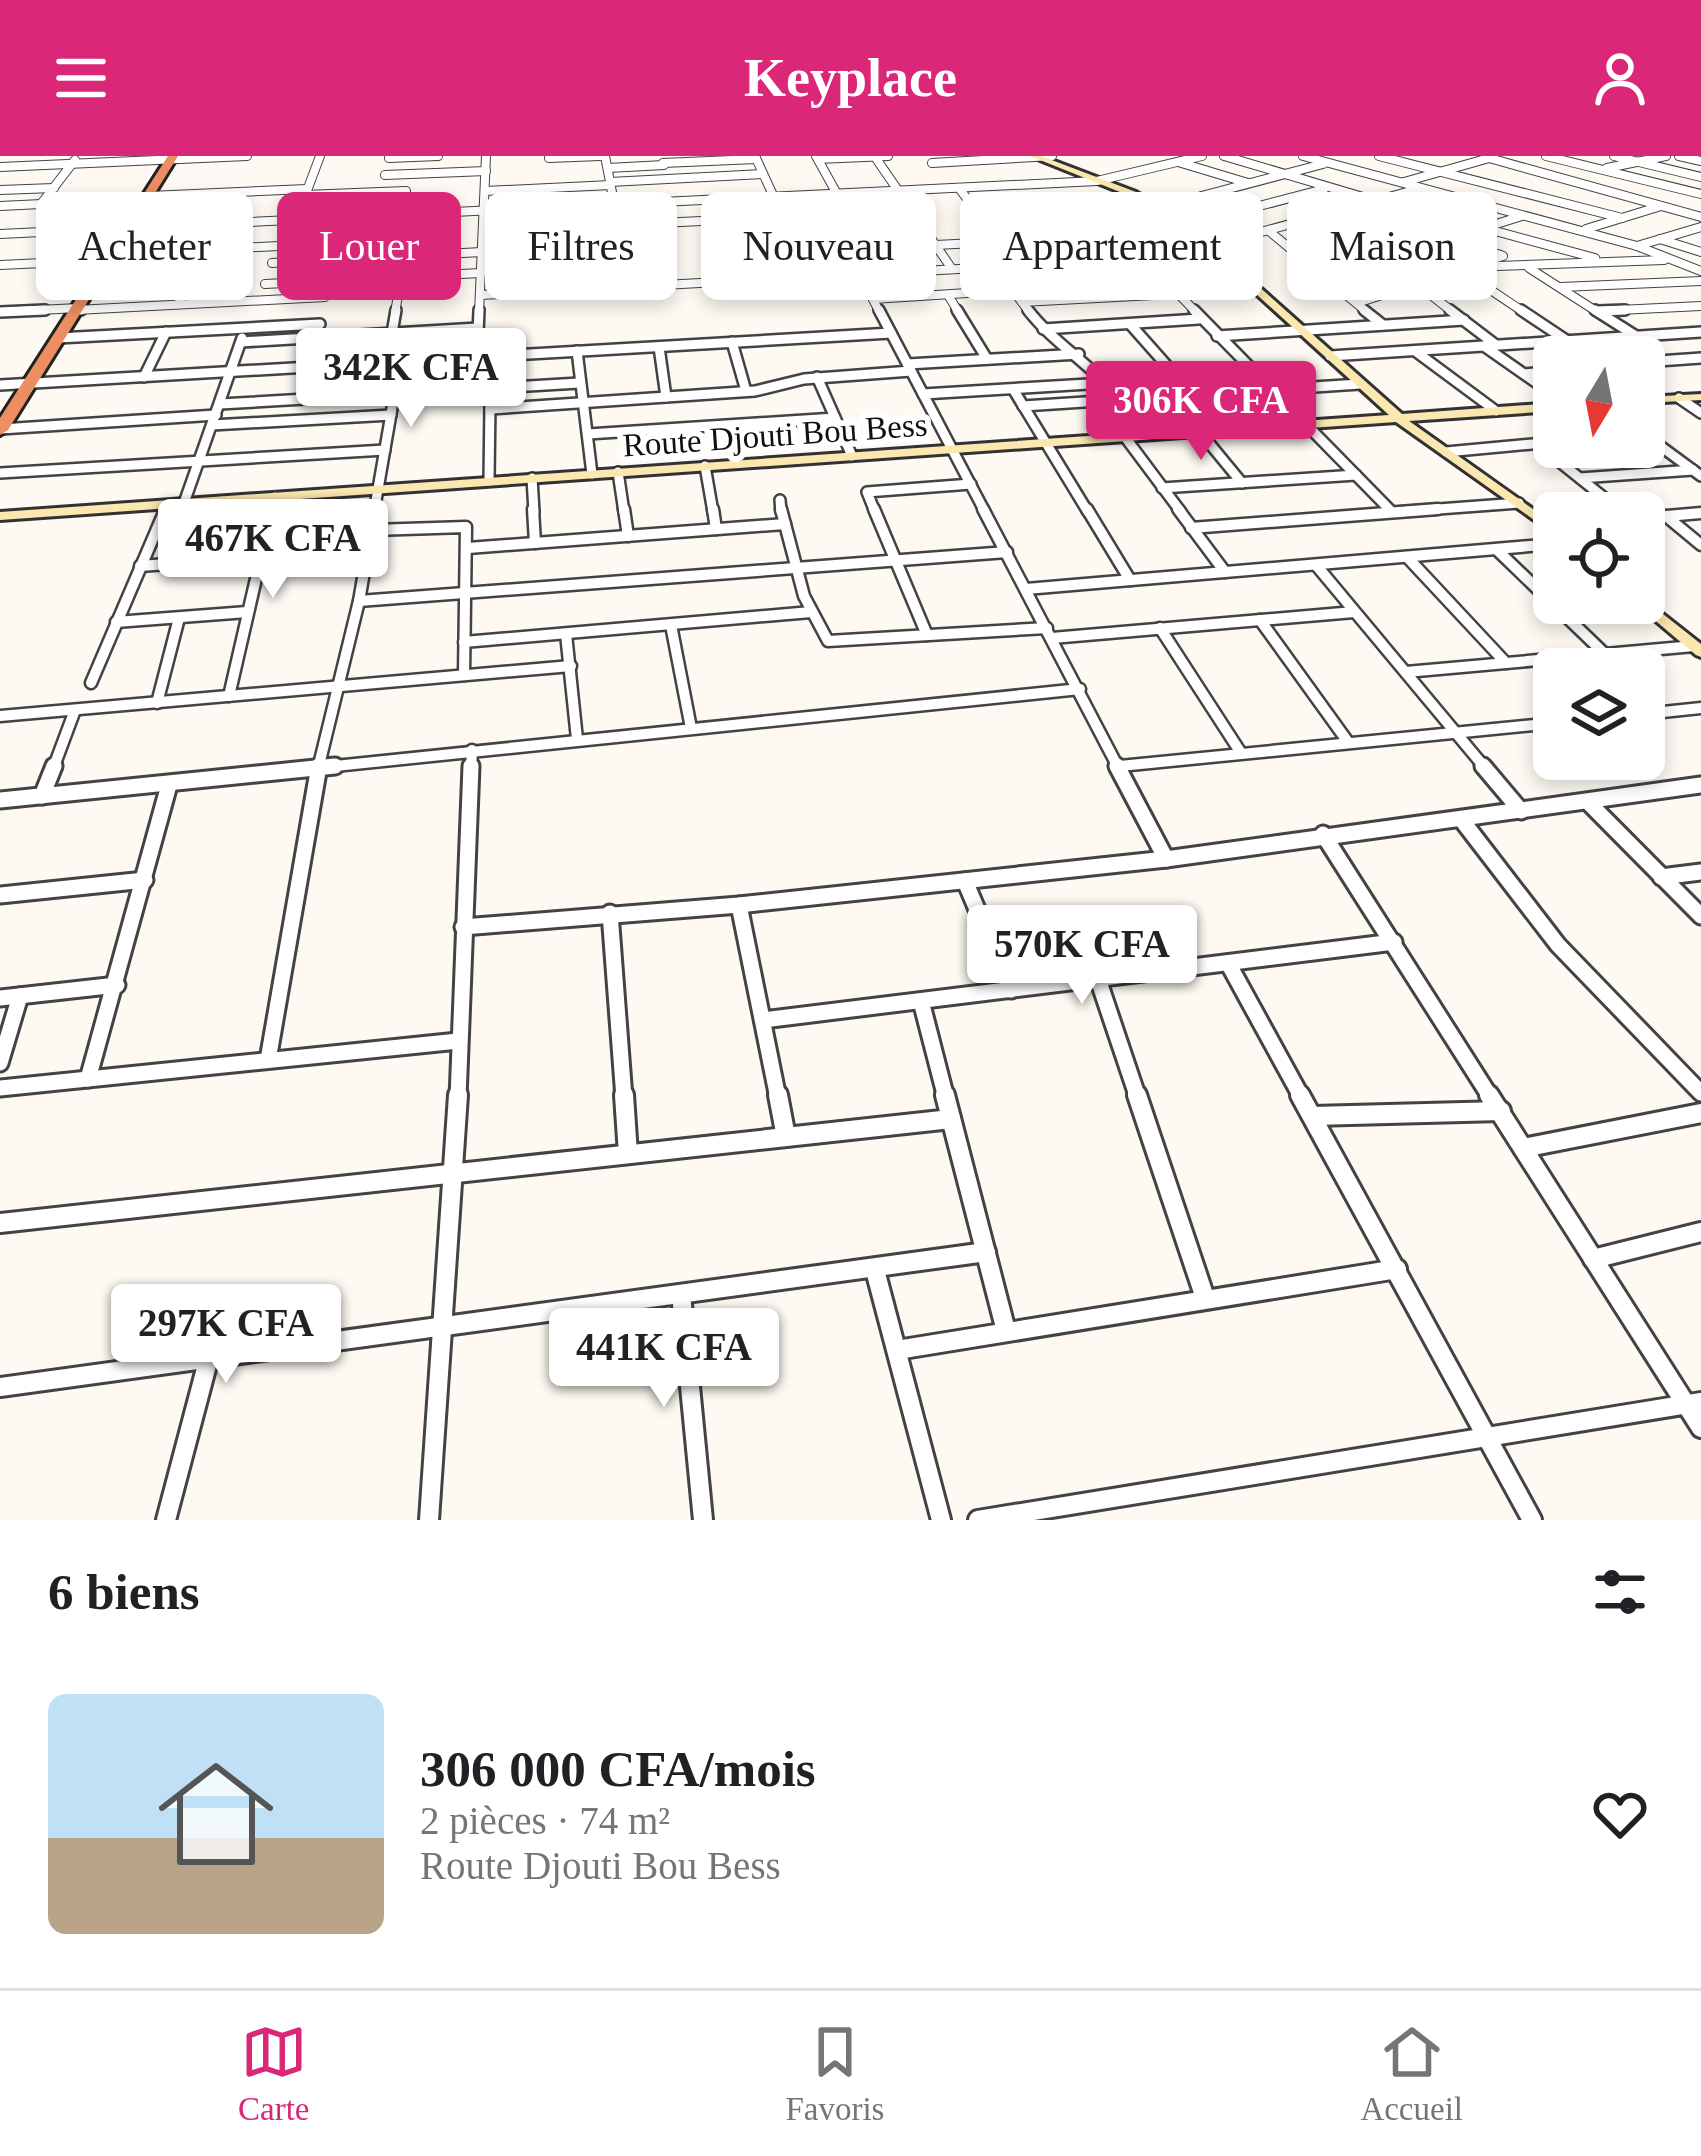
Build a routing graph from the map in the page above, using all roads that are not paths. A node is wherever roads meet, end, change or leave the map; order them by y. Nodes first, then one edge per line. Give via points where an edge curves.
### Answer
1 (247, 156) edge
2 (320, 156) edge
3 (438, 156) edge
4 (486, 156) edge
5 (602, 156) edge
6 (888, 156) edge
7 (1197, 156) edge
8 (1224, 156) edge
9 (1303, 156) edge
10 (1379, 156) edge
11 (1447, 156) edge
12 (1546, 156) edge
13 (1614, 156) edge
14 (1666, 156) edge
15 (1678, 156) edge
16 (389, 157) edge
17 (549, 157) edge
18 (875, 157) edge
19 (1041, 157) edge
20 (1493, 157) edge
21 (172, 158) edge
22 (719, 158) edge
23 (755, 158) edge
24 (817, 158) edge
25 (929, 159) edge
26 (76, 160) edge
27 (1638, 161) junction
28 (1701, 161) edge
29 (663, 162) edge
30 (1178, 162) junction
31 (1328, 163) junction
32 (1474, 163) junction
33 (1508, 164) junction
34 (0, 167) edge
35 (608, 168) junction
36 (1600, 169) junction
37 (485, 171) junction
38 (1537, 171) junction
39 (1441, 172) junction
40 (763, 174) junction
41 (1285, 174) junction
42 (385, 175) junction
43 (408, 175) junction
44 (1699, 175) edge
45 (1560, 177) junction
46 (669, 179) junction
47 (1097, 182) junction
48 (1404, 182) junction
49 (610, 183) junction
50 (1250, 183) junction
51 (1659, 183) junction
52 (1491, 185) junction
53 (1329, 187) junction
54 (54, 188) junction
55 (551, 188) junction
56 (956, 188) junction
57 (1422, 188) junction
58 (484, 190) junction
59 (406, 191) joint
60 (899, 191) junction
61 (2, 192) edge
62 (51, 192) edge
63 (150, 192) edge
64 (306, 192) edge
65 (382, 192) joint
66 (612, 192) edge
67 (672, 192) edge
68 (771, 192) edge
69 (836, 192) edge
70 (878, 192) edge
71 (1123, 192) edge
72 (1216, 192) edge
73 (1346, 192) edge
74 (1408, 192) edge
75 (1437, 192) edge
76 (960, 193) edge
77 (1615, 193) junction
78 (1700, 194) edge
79 (36, 204) edge
80 (1658, 204) junction
81 (0, 206) edge
82 (484, 208) junction
83 (1263, 208) edge
84 (1497, 208) edge
85 (461, 209) edge
86 (1698, 214) edge
87 (1523, 215) junction
88 (1622, 218) junction
89 (1497, 224) edge
90 (1287, 226) edge
91 (1701, 227) edge
92 (1582, 230) junction
93 (1269, 231) junction
94 (36, 232) edge
95 (1497, 232) edge
96 (1263, 233) edge
97 (0, 234) edge
98 (1660, 239) junction
99 (960, 244) edge
100 (1287, 245) edge
101 (937, 246) joint
102 (1637, 246) junction
103 (277, 249) edge
104 (482, 251) junction
105 (485, 251) edge
106 (461, 252) edge
107 (1701, 252) edge
108 (1497, 254) edge
109 (1503, 256) junction
110 (1497, 258) edge
111 (1675, 260) junction
112 (36, 262) edge
113 (1610, 262) junction
114 (272, 263) junction
115 (277, 263) edge
116 (0, 265) edge
117 (1533, 267) junction
118 (1497, 268) edge
119 (952, 269) junction
120 (960, 269) edge
121 (936, 270) edge
122 (481, 271) junction
123 (485, 271) edge
124 (1701, 271) edge
125 (461, 272) edge
126 (1701, 281) edge
127 (277, 283) edge
128 (265, 284) junction
129 (1561, 287) junction
130 (1497, 291) edge
131 (960, 294) edge
132 (480, 295) junction
133 (485, 295) edge
134 (947, 295) junction
135 (936, 296) edge
136 (1263, 296) edge
137 (277, 299) edge
138 (83, 300) edge
139 (180, 300) edge
140 (260, 300) junction
141 (324, 300) edge
142 (397, 300) edge
143 (874, 300) edge
144 (1062, 300) edge
145 (1179, 300) edge
146 (1354, 300) edge
147 (1367, 300) edge
148 (1438, 300) edge
149 (1022, 302) joint
150 (1358, 303) junction
151 (178, 304) junction
152 (1701, 306) edge
153 (77, 309) junction
154 (1598, 311) junction
155 (0, 312) edge
156 (1199, 319) junction
157 (1464, 320) junction
158 (320, 324) junction
159 (1130, 324) junction
160 (1383, 325) junction
161 (246, 328) junction
162 (478, 328) junction
163 (1042, 329) junction
164 (1300, 331) junction
165 (166, 332) junction
166 (1701, 332) edge
167 (392, 333) junction
168 (891, 333) junction
169 (1217, 336) junction
170 (1560, 336) edge
171 (1636, 336) joint
172 (58, 338) junction
173 (317, 338) junction
174 (732, 342) junction
175 (1533, 342) edge
176 (241, 343) junction
177 (1496, 345) junction
178 (659, 346) junction
179 (1483, 346) junction
180 (577, 351) junction
181 (1415, 351) junction
182 (1079, 354) junction
183 (1330, 356) junction
184 (477, 357) junction
185 (1701, 358) edge
186 (987, 359) junction
187 (1665, 361) edge
188 (399, 368) dead end
189 (909, 368) junction
190 (231, 371) junction
191 (1533, 373) edge
192 (1525, 374) junction
193 (144, 376) junction
194 (818, 377) junction
195 (1533, 380) edge
196 (30, 383) junction
197 (579, 383) junction
198 (1105, 383) junction
199 (1360, 384) junction
200 (0, 385) edge
201 (490, 388) junction
202 (1013, 389) junction
203 (1268, 390) junction
204 (746, 392) junction
205 (395, 394) junction
206 (923, 394) junction
207 (1192, 394) junction
208 (665, 397) junction
209 (1701, 397) edge
210 (1679, 398) junction
211 (1121, 399) junction
212 (1665, 399) edge
213 (583, 401) junction
214 (1023, 406) junction
215 (1533, 408) edge
216 (490, 409) junction
217 (1496, 411) junction
218 (1701, 413) edge
219 (216, 414) junction
220 (391, 415) junction
221 (836, 418) junction
222 (1399, 418) junction
223 (1304, 425) junction
224 (0, 430) edge
225 (1200, 432) junction
226 (588, 434) junction
227 (1125, 437) junction
228 (1045, 442) junction
229 (1533, 443) edge
230 (952, 449) junction
231 (385, 450) junction
232 (1665, 450) edge
233 (1446, 452) junction
234 (852, 456) junction
235 (200, 460) junction
236 (705, 466) junction
237 (1567, 468) edge
238 (618, 472) junction
239 (0, 473) edge
240 (1697, 473) edge
241 (592, 474) junction
242 (1356, 475) junction
243 (532, 478) junction
244 (1580, 478) junction
245 (489, 481) junction
246 (1242, 483) junction
247 (971, 484) junction
248 (1162, 488) junction
249 (378, 489) junction
250 (1597, 492) edge
251 (275, 497) junction
252 (780, 500) dead end
253 (222, 501) junction
254 (1519, 502) junction
255 (184, 503) junction
256 (1392, 512) junction
257 (1533, 513) edge
258 (1701, 513) edge
259 (163, 515) dead end
260 (0, 516) edge
261 (1666, 516) joint
262 (785, 524) junction
263 (1191, 527) junction
264 (716, 529) junction
265 (373, 530) junction
266 (628, 536) junction
267 (535, 543) junction
268 (1701, 545) edge
269 (1533, 546) edge
270 (468, 548) junction
271 (369, 549) junction
272 (1497, 550) junction
273 (1007, 552) junction
274 (261, 556) junction
275 (1407, 557) junction
276 (208, 560) junction
277 (896, 560) junction
278 (1316, 565) junction
279 (140, 566) junction
280 (797, 568) junction
281 (1226, 572) junction
282 (1130, 580) junction
283 (1026, 589) junction
284 (466, 593) junction
285 (359, 602) junction
286 (247, 612) junction
287 (1354, 612) junction
288 (811, 613) junction
289 (179, 618) junction
290 (1260, 620) junction
291 (1665, 620) edge
292 (116, 622) junction
293 (671, 625) junction
294 (1160, 628) junction
295 (1050, 633) junction
296 (566, 634) junction
297 (927, 635) junction
298 (464, 642) junction
299 (1695, 642) edge
300 (1599, 648) edge
301 (1654, 648) edge
302 (1533, 661) edge
303 (1506, 663) junction
304 (571, 666) junction
305 (1406, 672) junction
306 (464, 675) junction
307 (92, 683) dead end
308 (339, 688) junction
309 (1080, 689) junction
310 (229, 696) junction
311 (157, 703) junction
312 (1701, 708) edge
313 (76, 710) junction
314 (1665, 712) edge
315 (0, 716) edge
316 (1533, 725) edge
317 (691, 728) junction
318 (1457, 732) junction
319 (577, 739) junction
320 (1348, 742) junction
321 (472, 751) junction
322 (1241, 753) junction
323 (1120, 766) junction
324 (318, 769) junction
325 (170, 785) junction
326 (1701, 785) edge
327 (43, 796) junction
328 (0, 800) edge
329 (1588, 802) junction
330 (1521, 812) junction
331 (1461, 819) junction
332 (1323, 835) junction
333 (1166, 859) junction
334 (1701, 872) edge
335 (1661, 877) junction
336 (145, 880) junction
337 (965, 881) junction
338 (0, 895) edge
339 (740, 905) junction
340 (610, 913) junction
341 (1701, 916) edge
342 (463, 927) junction
343 (1394, 942) junction
344 (1228, 963) junction
345 (1098, 979) junction
346 (117, 986) junction
347 (1011, 990) junction
348 (20, 996) junction
349 (0, 998) edge
350 (921, 1001) junction
351 (763, 1020) junction
352 (458, 1041) junction
353 (268, 1060) junction
354 (0, 1063) edge
355 (88, 1078) junction
356 (0, 1088) edge
357 (1701, 1093) edge
358 (1501, 1111) junction
359 (1701, 1113) edge
360 (1312, 1116) junction
361 (951, 1119) junction
362 (786, 1137) junction
363 (1523, 1148) junction
364 (628, 1154) junction
365 (455, 1175) junction
366 (0, 1223) edge
367 (1701, 1232) edge
368 (986, 1252) junction
369 (1593, 1259) junction
370 (875, 1270) junction
371 (1397, 1270) junction
372 (680, 1294) junction
373 (1205, 1298) junction
374 (445, 1329) junction
375 (1006, 1331) junction
376 (898, 1350) junction
377 (208, 1361) junction
378 (0, 1387) edge
379 (1693, 1403) edge
380 (1701, 1428) edge
381 (1490, 1438) junction
382 (166, 1520) edge
383 (429, 1520) edge
384 (703, 1520) edge
385 (941, 1520) edge
386 (978, 1520) edge
387 (1532, 1520) edge

1 - 21 street
2 - 64 street
3 - 16 street
4 - 37 street
5 - 17 street
5 - 35 street
6 - 18 street
7 - 8 street
7 - 30 street
8 - 41 street
9 - 31 street
10 - 39 street
11 - 32 street
12 - 33 street
12 - 36 street
13 - 27 street
14 - 27 street
15 - 28 street
16 - 42 street
17 - 55 street
18 - 24 street
18 - 60 street
19 - 25 street
19 - 47 main road
20 - 32 street
20 - 33 street
21 - 26 street
21 - 63 highway
22 - 23 street
22 - 29 street
23 - 40 street
24 - 69 street
25 - 56 street
26 - 34 street
26 - 54 street
27 - 36 street
27 - 44 street
29 - 35 street
29 - 46 street
30 - 47 street
30 - 50 street
31 - 41 street
31 - 48 street
32 - 39 street
33 - 38 street
35 - 49 street
36 - 45 street
36 - 51 street
37 - 43 street
37 - 58 street
38 - 45 street
38 - 52 street
39 - 48 street
39 - 52 street
40 - 46 street
40 - 68 street
41 - 50 street
41 - 53 street
42 - 43 street
42 - 65 street
43 - 59 street
44 - 51 street
45 - 77 street
46 - 49 street
46 - 67 street
47 - 56 street
47 - 71 main road
48 - 57 street
49 - 55 street
49 - 66 street
50 - 72 street
51 - 77 street
51 - 78 street
52 - 88 street
53 - 73 street
53 - 83 street
54 - 61 street
54 - 62 street
55 - 58 street
56 - 60 street
56 - 76 street
57 - 74 street
57 - 75 street
58 - 82 street
59 - 65 street
60 - 70 street
77 - 80 street
78 - 80 street
79 - 81 street
80 - 86 street
80 - 88 street
82 - 85 street
82 - 104 street
84 - 87 street
87 - 89 street
87 - 92 street
88 - 92 street
90 - 93 street
91 - 98 street
92 - 102 street
93 - 96 street
93 - 100 street
94 - 97 street
95 - 113 street
98 - 102 street
98 - 107 street
99 - 101 street
101 - 119 street
102 - 111 street
103 - 114 street
104 - 105 street
104 - 106 street
104 - 122 street
108 - 109 street
109 - 110 street
109 - 117 street
111 - 113 street
111 - 124 street
112 - 116 street
113 - 117 street
114 - 115 street
114 - 128 street
117 - 118 street
117 - 129 street
119 - 120 street
119 - 121 street
122 - 123 street
122 - 125 street
122 - 132 street
126 - 129 street
127 - 128 street
128 - 140 street
129 - 154 street
130 - 170 street
131 - 134 street
132 - 133 street
132 - 162 street
134 - 135 street
134 - 186 street
136 - 164 main road
137 - 140 street
138 - 153 highway
139 - 151 street
140 - 151 street
141 - 158 street
142 - 167 street
143 - 168 street
144 - 149 street
145 - 156 street
146 - 150 street
147 - 150 street
148 - 157 street
149 - 163 street
150 - 160 street
151 - 153 street
152 - 154 street
153 - 155 street
153 - 172 highway
154 - 171 street
156 - 159 street
156 - 169 street
157 - 160 street
157 - 177 street
158 - 161 street
158 - 173 street
159 - 163 street
159 - 207 street
160 - 164 street
161 - 165 street
161 - 176 street
162 - 167 street
162 - 184 street
163 - 182 street
164 - 169 street
164 - 183 main road
165 - 172 street
165 - 193 street
166 - 171 street
167 - 173 street
168 - 174 street
168 - 189 street
169 - 203 street
172 - 196 highway
173 - 176 street
174 - 178 street
174 - 204 street
175 - 177 street
176 - 190 street
177 - 179 street
178 - 180 street
178 - 208 street
179 - 181 street
179 - 192 street
180 - 184 street
180 - 197 street
181 - 183 street
181 - 217 street
182 - 186 street
182 - 198 street
183 - 199 main road
184 - 190 street
185 - 187 street
186 - 189 street
188 - 205 street
189 - 194 street
189 - 206 street
190 - 193 street
190 - 219 street
191 - 192 street
192 - 195 street
193 - 196 street
194 - 204 street
194 - 221 street
196 - 200 street
196 - 224 highway
197 - 201 street
197 - 213 street
198 - 202 street
198 - 211 street
199 - 203 street
199 - 222 main road
201 - 205 street
201 - 216 street
202 - 206 street
202 - 214 street
203 - 207 street
203 - 223 street
204 - 208 street
205 - 219 street
205 - 220 street
206 - 230 street
207 - 211 street
208 - 213 street
209 - 210 main road
210 - 212 main road
210 - 218 street
211 - 214 street
213 - 216 street
213 - 226 street
214 - 228 street
215 - 217 main road, Route Djouti Bou Bess
216 - 245 street
217 - 222 main road, Route Djouti Bou Bess
219 - 220 street
219 - 224 street
219 - 235 street
220 - 231 street
221 - 226 street
221 - 234 street
222 - 223 main road, Route Djouti Bou Bess
222 - 233 main road
223 - 225 main road, Route Djouti Bou Bess
223 - 242 street
225 - 227 main road, Route Djouti Bou Bess
225 - 246 street
226 - 241 street
227 - 228 main road, Route Djouti Bou Bess
227 - 248 street
228 - 230 main road, Route Djouti Bou Bess
228 - 282 street
229 - 233 street
230 - 234 main road, Route Djouti Bou Bess
230 - 247 street
231 - 235 street
231 - 249 street
232 - 240 street
233 - 254 main road
234 - 236 main road, Route Djouti Bou Bess
235 - 239 street
235 - 255 street
236 - 238 main road, Route Djouti Bou Bess
236 - 264 street
237 - 244 street
238 - 241 main road, Route Djouti Bou Bess
238 - 266 street
240 - 244 street
241 - 243 main road, Route Djouti Bou Bess
242 - 246 street
242 - 256 street
243 - 245 main road, Route Djouti Bou Bess
243 - 267 street
244 - 250 street
245 - 249 main road, Route Djouti Bou Bess
246 - 248 street
247 - 273 street
247 - 277 street via 867,492
248 - 263 street
249 - 251 main road, Route Djouti Bou Bess
249 - 265 street
251 - 253 main road, Route Djouti Bou Bess
251 - 274 street
252 - 262 street
253 - 255 main road, Route Djouti Bou Bess
253 - 276 street
254 - 256 street
254 - 257 main road
255 - 260 main road, Route Djouti Bou Bess
256 - 263 street
258 - 261 street
259 - 279 street
261 - 268 street
262 - 264 street
262 - 280 street
263 - 281 street
264 - 266 street
265 - 270 street via 463,524
265 - 271 street
266 - 267 street
267 - 270 street
269 - 272 street
270 - 284 street
271 - 274 street
271 - 285 street
272 - 275 street
272 - 300 street
273 - 277 street
273 - 283 street
274 - 276 street
274 - 286 street
275 - 278 street
275 - 303 street
276 - 279 street
277 - 280 street
277 - 297 street
278 - 281 street
278 - 287 street
279 - 292 street
280 - 284 street
280 - 288 street
281 - 282 street
282 - 283 street
283 - 295 street
284 - 285 street
284 - 298 street
285 - 308 street
286 - 289 street
286 - 310 street
287 - 290 street
287 - 305 street
288 - 293 street
288 - 297 street via 828,641
289 - 292 street
289 - 311 street
290 - 294 street
290 - 320 street
291 - 299 main road
292 - 307 street
293 - 296 street
293 - 317 street
294 - 295 street
294 - 322 street
295 - 297 street
295 - 309 street
296 - 298 street
296 - 304 street
298 - 306 street
299 - 301 street
302 - 303 street
303 - 305 street
304 - 306 street
304 - 319 street
305 - 318 street
306 - 308 street
308 - 310 street
308 - 324 street
309 - 317 street
309 - 323 street
310 - 311 street
311 - 313 street
312 - 314 street
313 - 315 street
313 - 327 street
316 - 318 street
317 - 319 street
318 - 320 street
318 - 330 street
319 - 321 street
320 - 322 street
321 - 324 street
321 - 342 street
322 - 323 street
323 - 333 street
324 - 325 street
324 - 353 street
325 - 327 street
325 - 336 street
326 - 329 street
327 - 328 street
329 - 330 street
329 - 335 street
330 - 331 street
331 - 332 street
331 - 357 street via 1558,945
332 - 333 street
332 - 343 street
333 - 337 street
334 - 335 street
335 - 341 street
336 - 338 street
336 - 346 street
337 - 339 street
337 - 347 street
339 - 340 street
339 - 351 street
340 - 342 street
340 - 364 street
342 - 352 street
343 - 344 street
343 - 358 street
344 - 345 street
344 - 360 street
345 - 347 street
345 - 373 street
346 - 348 street
346 - 355 street
347 - 350 street
348 - 349 street
348 - 354 street
350 - 351 street
350 - 361 street
351 - 362 street
352 - 353 street
352 - 365 street
353 - 355 street
355 - 356 street
358 - 360 street
358 - 363 street
359 - 363 street
360 - 371 street
361 - 362 street
361 - 368 street
362 - 364 street
363 - 369 street
364 - 365 street
365 - 366 street
365 - 374 street
367 - 369 street
368 - 370 street
368 - 375 street
369 - 379 street
370 - 372 street
370 - 376 street
371 - 373 street
371 - 381 street
372 - 374 street
372 - 384 street
373 - 375 street
374 - 377 street
374 - 383 street
375 - 376 street
376 - 385 street
377 - 378 street
377 - 382 street
379 - 380 street
379 - 381 street
381 - 386 street
381 - 387 street

